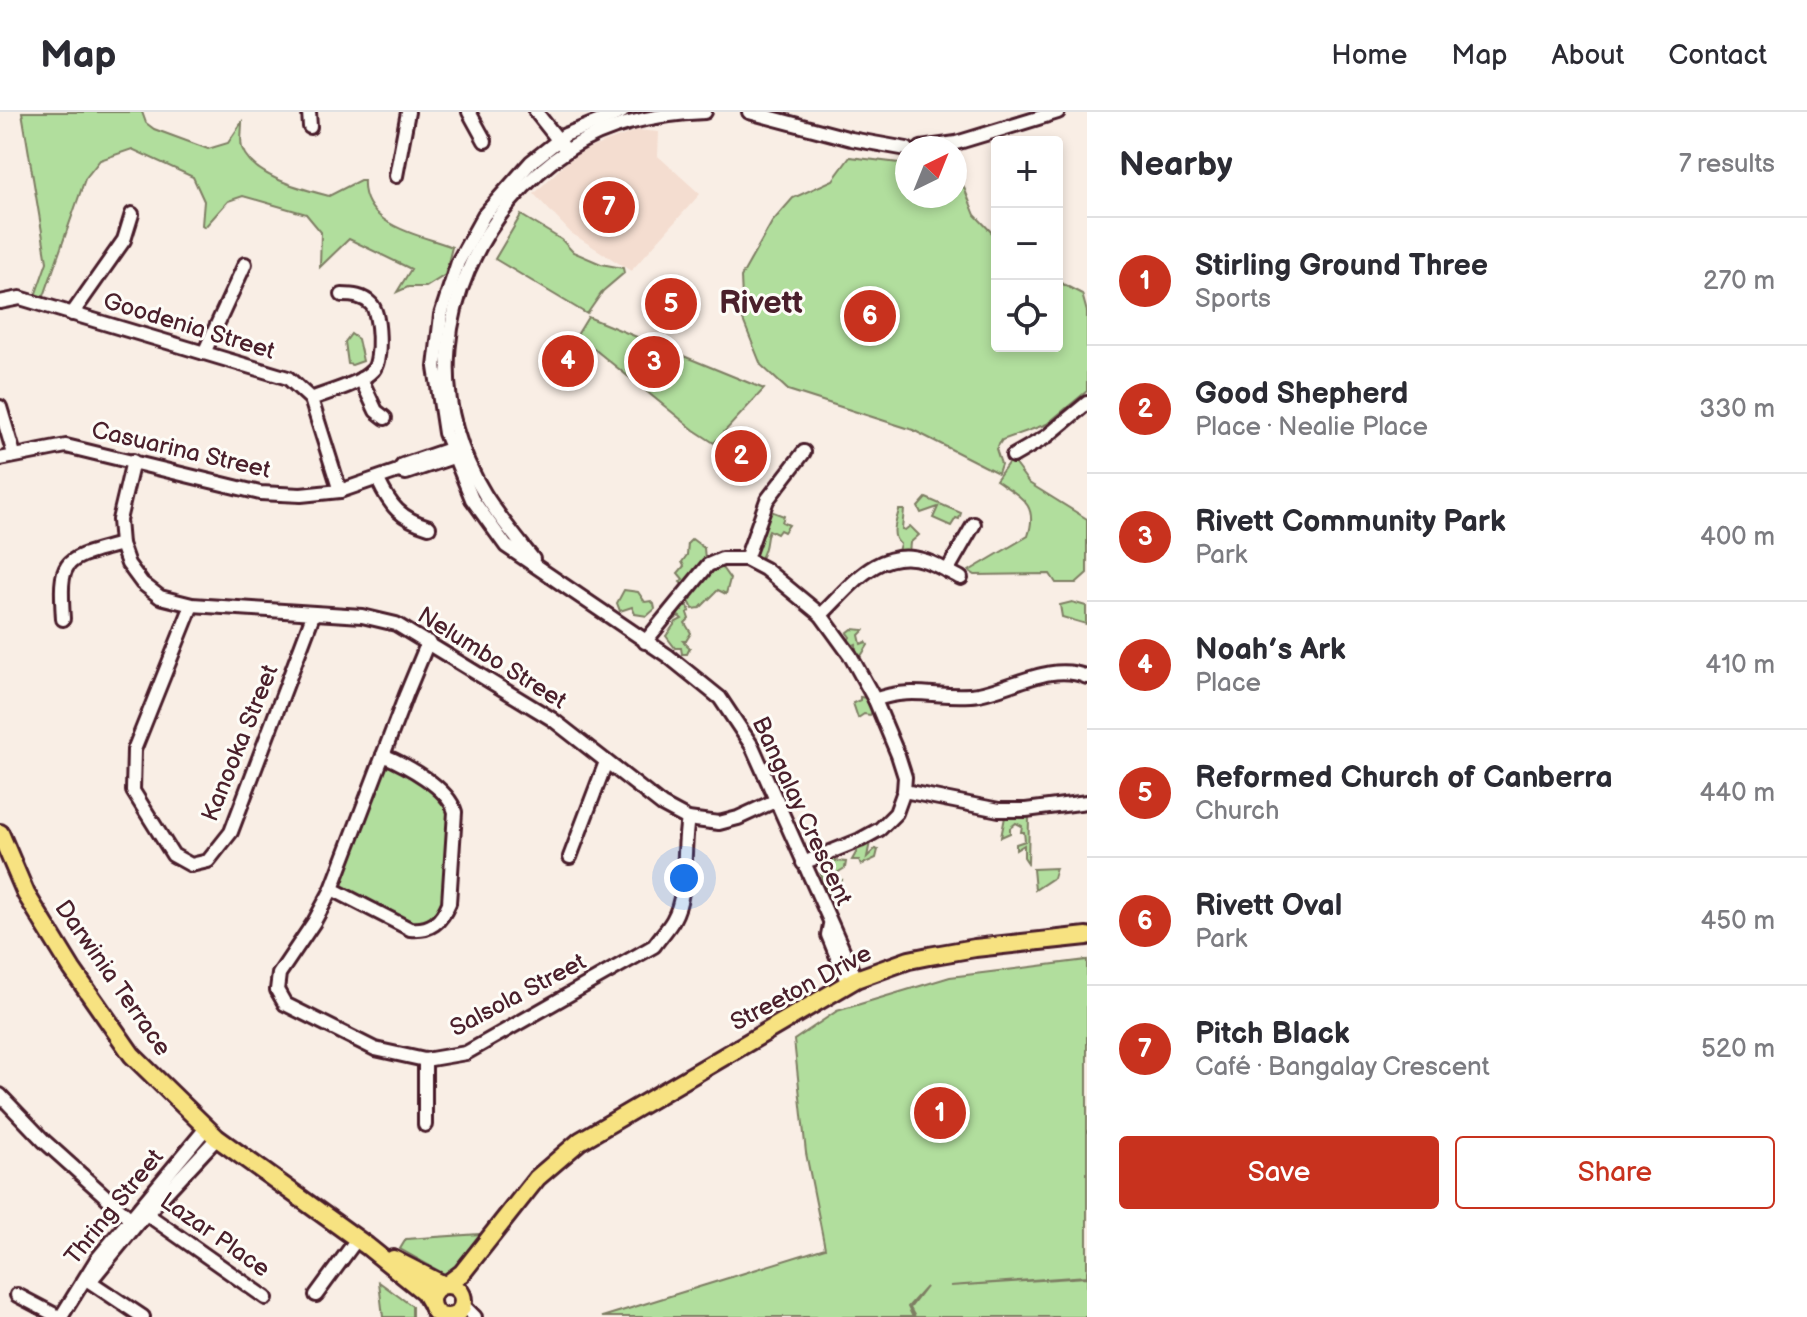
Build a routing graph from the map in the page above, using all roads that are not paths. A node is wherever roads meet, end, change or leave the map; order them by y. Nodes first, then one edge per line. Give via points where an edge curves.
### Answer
1 (309, 112) edge
2 (408, 112) edge
3 (469, 112) edge
4 (536, 112) edge
5 (547, 112) edge
6 (622, 112) edge
7 (705, 112) edge
8 (749, 112) edge
9 (1058, 112) edge
10 (310, 127) dead end
11 (562, 138) junction
12 (967, 140) edge
13 (485, 141) dead end
14 (895, 147) edge
15 (570, 149) junction
16 (396, 176) dead end
17 (132, 214) dead end
18 (245, 264) dead end
19 (463, 264) junction
20 (342, 295) dead end
21 (0, 302) edge
22 (72, 314) junction
23 (204, 353) junction
24 (361, 379) junction
25 (311, 399) junction
26 (1087, 403) edge
27 (0, 407) edge
28 (385, 418) dead end
29 (458, 451) junction
30 (804, 452) dead end
31 (14, 454) junction
32 (1013, 456) dead end
33 (0, 459) edge
34 (133, 461) junction
35 (378, 480) junction
36 (340, 491) junction
37 (974, 524) dead end
38 (429, 527) dead end
39 (121, 544) junction
40 (746, 559) junction
41 (947, 571) junction
42 (961, 578) dead end
43 (192, 605) junction
44 (313, 615) junction
45 (821, 615) junction
46 (63, 619) dead end
47 (428, 642) junction
48 (645, 642) junction
49 (1087, 677) edge
50 (875, 700) junction
51 (383, 755) junction
52 (606, 762) junction
53 (904, 791) junction
54 (777, 800) junction
55 (1087, 802) edge
56 (688, 819) junction
57 (0, 833) edge
58 (570, 857) dead end
59 (803, 863) junction
60 (332, 889) junction
61 (1087, 936) edge
62 (852, 982) junction
63 (425, 1060) junction
64 (0, 1095) edge
65 (5, 1111) edge
66 (425, 1125) dead end
67 (212, 1133) junction
68 (138, 1216) junction
69 (362, 1242) junction
70 (87, 1280) junction
71 (17, 1295) dead end
72 (316, 1295) dead end
73 (266, 1298) dead end
74 (452, 1304) edge
75 (431, 1309) edge
76 (60, 1317) edge
77 (69, 1317) edge
78 (143, 1317) edge
79 (475, 1317) edge

1 - 10 street
2 - 16 street
3 - 13 street
4 - 11 street
5 - 11 street
6 - 11 street, Bangalay Crescent
7 - 15 street, Bangalay Crescent via 645,118
8 - 14 street
9 - 12 street
11 - 15 street
11 - 19 street, Bangalay Crescent via 531,162 484,215
15 - 19 street, Bangalay Crescent via 510,203
17 - 22 street via 124,240
18 - 23 street
19 - 29 street, Bangalay Crescent via 438,331 435,367 445,433
20 - 24 street via 358,295 376,314 379,356 374,369
21 - 22 street, Goodenia Street via 20,298
22 - 23 street, Goodenia Street
23 - 25 street, Goodenia Street via 288,378
24 - 25 street
24 - 28 street
25 - 36 street
26 - 32 street
27 - 31 street
29 - 35 street, Casuarina Street via 403,465
29 - 48 street, Bangalay Crescent via 472,499 506,546
30 - 40 street via 767,500
31 - 33 street, Casuarina Street
31 - 34 street, Casuarina Street via 66,446
34 - 36 street, Casuarina Street via 260,493
34 - 39 street, Nelumbo Street via 119,520
35 - 36 street, Casuarina Street
35 - 38 street via 396,512
37 - 41 street
39 - 43 street, Nelumbo Street via 142,583 160,597
39 - 46 street via 67,563 62,574
40 - 45 street
40 - 48 street via 708,565
41 - 42 street
41 - 45 street via 925,560 894,556 869,568
43 - 44 street, Nelumbo Street
43 - 44 street, Kanooka Street via 134,750 133,791 173,855 191,865 208,861 231,832
44 - 47 street, Nelumbo Street via 385,621
45 - 50 street
47 - 51 street, Salsola Street
47 - 52 street, Nelumbo Street via 552,719
48 - 54 street, Bangalay Crescent via 720,698 752,746
49 - 50 street via 1057,671 977,694 894,693
50 - 53 street via 898,755
51 - 60 street, Salsola Street
51 - 60 street via 452,802 449,903 433,926 410,929
52 - 56 street, Nelumbo Street
52 - 58 street
53 - 55 street via 999,810
53 - 59 street via 896,813 880,829
54 - 56 street, Nelumbo Street via 719,823
54 - 59 street, Bangalay Crescent
56 - 63 street, Salsola Street via 682,890 674,918 654,946 466,1053
57 - 67 main road, Darwinia Terrace via 26,894 132,1055
59 - 62 street, Bangalay Crescent via 836,931
60 - 63 street, Salsola Street via 279,974 277,990 285,1004 375,1049
61 - 62 main road, Streeton Drive via 944,953
62 - 74 main road, Streeton Drive via 603,1128 546,1179
63 - 66 street
64 - 65 street, Lazar Place
65 - 68 street, Lazar Place
67 - 68 street, Thring Street
67 - 69 main road, Darwinia Terrace
68 - 70 street, Thring Street
68 - 73 street, Lazar Place
69 - 72 street
69 - 74 main road, Darwinia Terrace
69 - 75 main road, Darwinia Terrace via 424,1292
70 - 76 street, Thring Street
70 - 77 street, Thring Street
70 - 78 street
71 - 76 street
74 - 75 main road, Darwinia Terrace via 438,1314
74 - 75 main road, Streeton Drive via 433,1292
74 - 79 street, Darwinia Terrace

